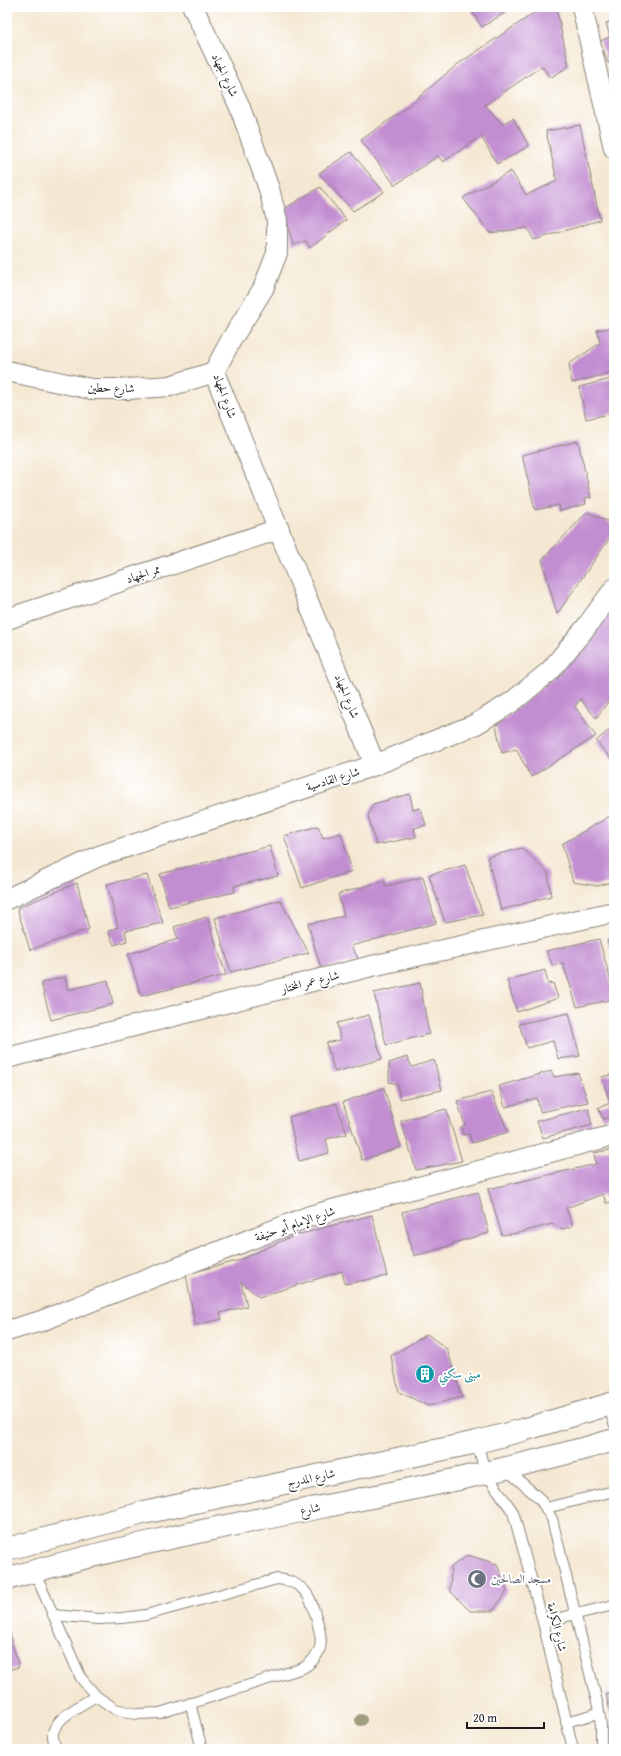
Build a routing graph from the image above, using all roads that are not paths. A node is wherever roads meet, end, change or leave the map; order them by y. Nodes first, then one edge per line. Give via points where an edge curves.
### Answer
1 (193, 7) edge
2 (582, 7) edge
3 (614, 148) edge
4 (7, 371) edge
5 (214, 372) junction
6 (279, 529) junction
7 (614, 589) edge
8 (7, 619) edge
9 (375, 766) junction
10 (7, 899) edge
11 (614, 912) edge
12 (7, 1058) edge
13 (614, 1135) edge
14 (7, 1331) edge
15 (612, 1410) edge
16 (614, 1440) edge
17 (477, 1442) junction
18 (495, 1470) junction
19 (614, 1491) edge
20 (238, 1493) junction
21 (546, 1508) junction
22 (143, 1513) junction
23 (245, 1523) junction
24 (150, 1542) junction
25 (15, 1546) edge
26 (34, 1571) junction
27 (7, 1579) edge
28 (614, 1605) edge
29 (576, 1614) junction
30 (53, 1615) junction
31 (543, 1622) junction
32 (96, 1696) junction
33 (190, 1703) junction
34 (599, 1713) junction
35 (566, 1722) junction
36 (56, 1749) edge
37 (202, 1749) edge
38 (573, 1749) edge
39 (601, 1749) edge

1 - 5 street, شارع الجهاد via 239,105 270,190 277,220 277,253 263,289
2 - 3 street
4 - 5 street, شارع حطين via 91,389 170,386
5 - 6 street, شارع الجهاد
6 - 8 street, ممر الجهاد
6 - 9 street, شارع الجهاد
7 - 9 street, شارع القادسية via 550,671 512,702 476,724
9 - 10 street, شارع القادسية via 100,856
11 - 12 street, شارع عمر المختار via 372,966
13 - 14 street, شارع الإمام أبو حنيفة via 310,1216 41,1321
15 - 17 main road, شارع المدرج
16 - 18 main road, شارع
17 - 18 lane
17 - 20 main road, شارع المدرج
18 - 21 lane via 533,1492
18 - 23 main road, شارع
18 - 31 lane, شارع الكرامة via 513,1512
19 - 21 lane
20 - 22 main road, شارع المدرج
20 - 23 main road
21 - 29 lane via 555,1530
22 - 24 main road
22 - 25 main road, شارع المدرج
23 - 24 main road, شارع
24 - 26 main road, شارع
25 - 26 main road
26 - 27 main road, شارع
26 - 30 lane
28 - 29 lane
29 - 31 lane
29 - 34 lane
30 - 32 lane via 81,1678
30 - 33 lane via 98,1619 122,1618 146,1615 277,1579 290,1580 301,1587 309,1597 321,1634 321,1645 312,1662 303,1668
31 - 35 lane, شارع الكرامة
32 - 33 lane via 115,1709 137,1714 160,1713
32 - 36 lane via 65,1716 55,1726 53,1734
33 - 37 lane
34 - 35 lane
34 - 39 lane
35 - 38 lane, شارع الكرامة

